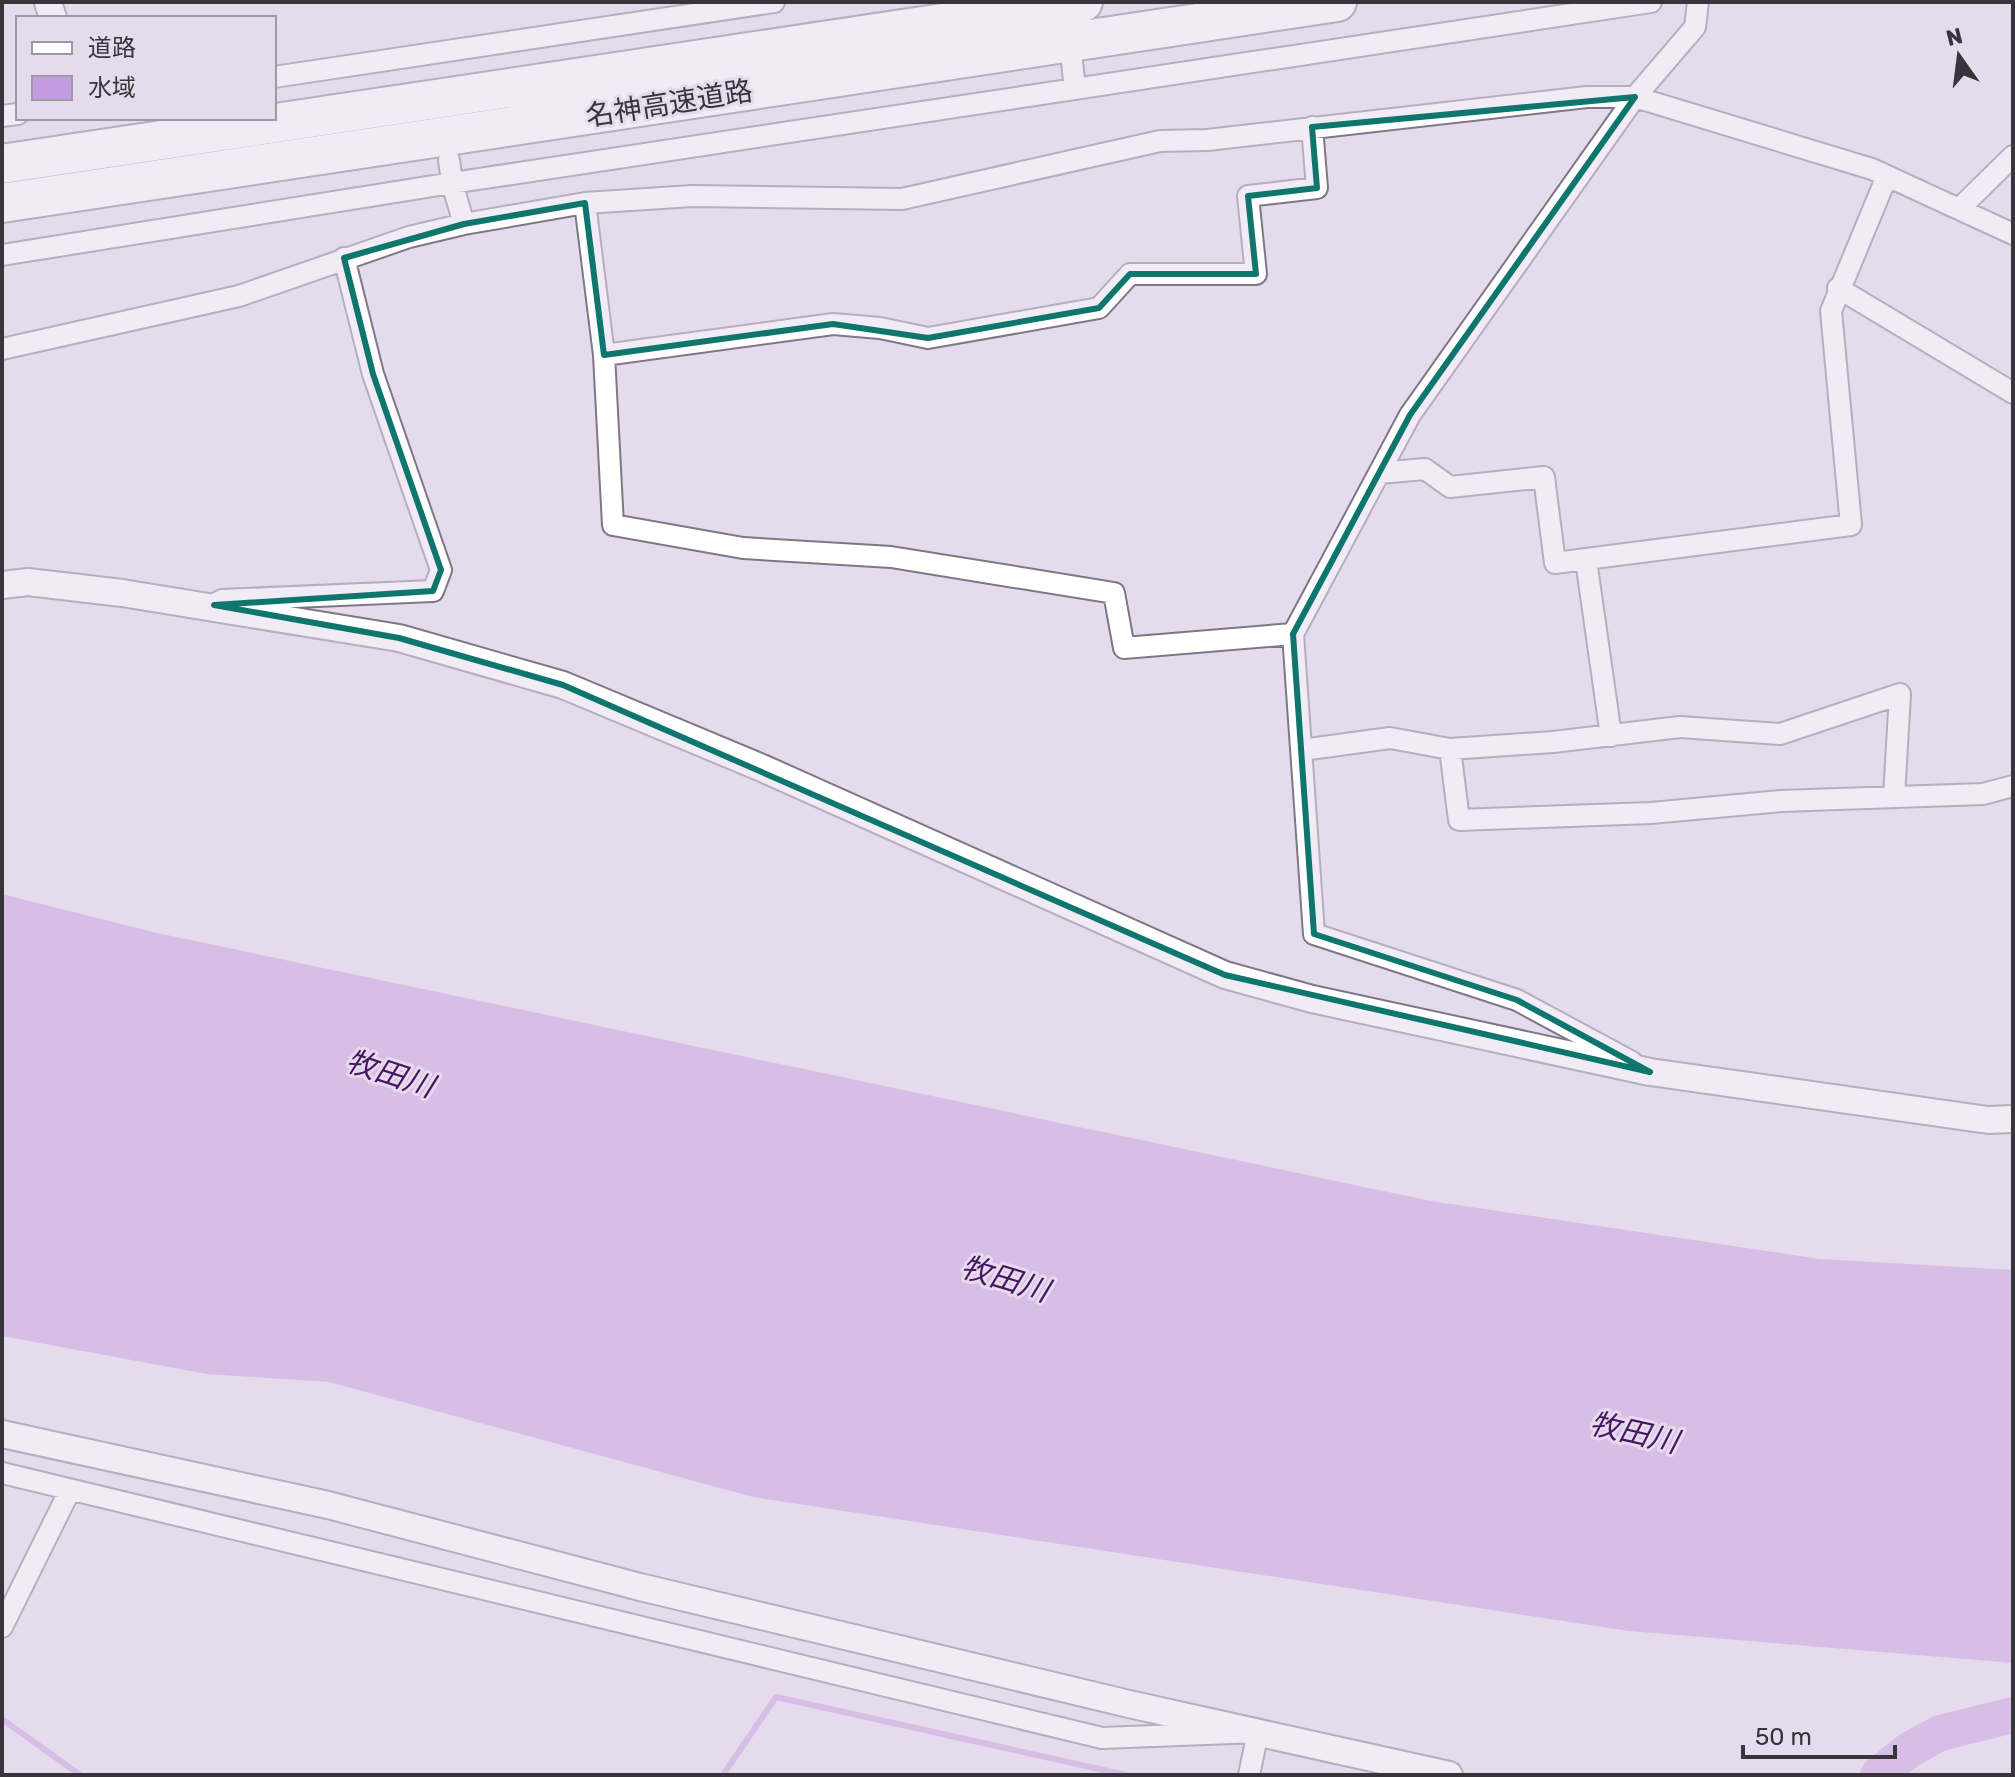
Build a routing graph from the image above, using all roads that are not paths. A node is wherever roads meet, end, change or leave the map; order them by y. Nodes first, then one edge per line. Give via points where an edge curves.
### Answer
1 (774, 2) edge
2 (1083, 2) edge
3 (1337, 2) edge
4 (1651, 2) edge
5 (1698, 2) edge
6 (435, 54) junction
7 (1072, 62) dead end
8 (276, 77) edge
9 (439, 80) dead end
10 (1075, 89) junction
11 (1635, 97) junction
12 (1312, 127) junction
13 (2013, 156) edge
14 (449, 160) dead end
15 (2, 164) edge
16 (1887, 176) junction
17 (452, 183) junction
18 (2, 203) edge
19 (585, 203) junction
20 (1959, 209) junction
21 (464, 224) junction
22 (2013, 234) edge
23 (2, 255) edge
24 (344, 258) junction
25 (1838, 288) junction
26 (2, 349) edge
27 (604, 355) junction
28 (2013, 393) edge
29 (1379, 473) junction
30 (1586, 560) junction
31 (2, 585) edge
32 (214, 605) junction
33 (1293, 634) junction
34 (1611, 736) junction
35 (1450, 749) junction
36 (1302, 750) junction
37 (2013, 786) edge
38 (1894, 797) junction
39 (1650, 1072) junction
40 (2013, 1119) edge
41 (2, 1434) edge
42 (2, 1473) edge
43 (70, 1490) junction
44 (2, 1627) edge
45 (1258, 1732) junction
46 (1249, 1775) edge
47 (1449, 1775) edge

1 - 6 street
2 - 15 highway, 名神高速道路
3 - 18 highway, 名神高速道路
4 - 10 street
5 - 11 street via 1695,27
6 - 8 street
6 - 9 street
7 - 10 street
10 - 17 street
11 - 12 street via 1587,97
11 - 16 street
11 - 29 street via 1410,415
12 - 19 street via 1160,141 902,199 692,196
12 - 27 street via 1317,188 1248,196 1256,274 1130,274 1099,308 928,338 833,324
13 - 20 street
14 - 17 street
16 - 20 street
16 - 25 street
17 - 21 street
17 - 23 street
19 - 21 street
19 - 27 street
20 - 22 street
21 - 24 street
24 - 26 street via 239,296
24 - 32 street via 373,374 441,570 433,591 222,600
25 - 28 street
25 - 30 street via 1831,334 1851,525
27 - 33 street via 613,525 743,548 891,557 1114,593 1124,648
29 - 30 street via 1425,469 1450,487 1544,477 1555,563
29 - 33 street
30 - 34 street
31 - 32 street via 28,582
32 - 39 street via 399,638 563,685 1225,975 1312,999
33 - 36 street
34 - 35 street
34 - 38 street via 1680,727 1780,734 1900,694
35 - 36 street via 1390,738
35 - 38 street via 1459,820
36 - 39 street via 1314,934 1517,1000
37 - 38 street via 1983,794
39 - 40 street via 1988,1120
41 - 45 street via 328,1505 656,1591
42 - 43 street
43 - 44 street
43 - 45 street via 1102,1738
45 - 46 street
45 - 47 street

